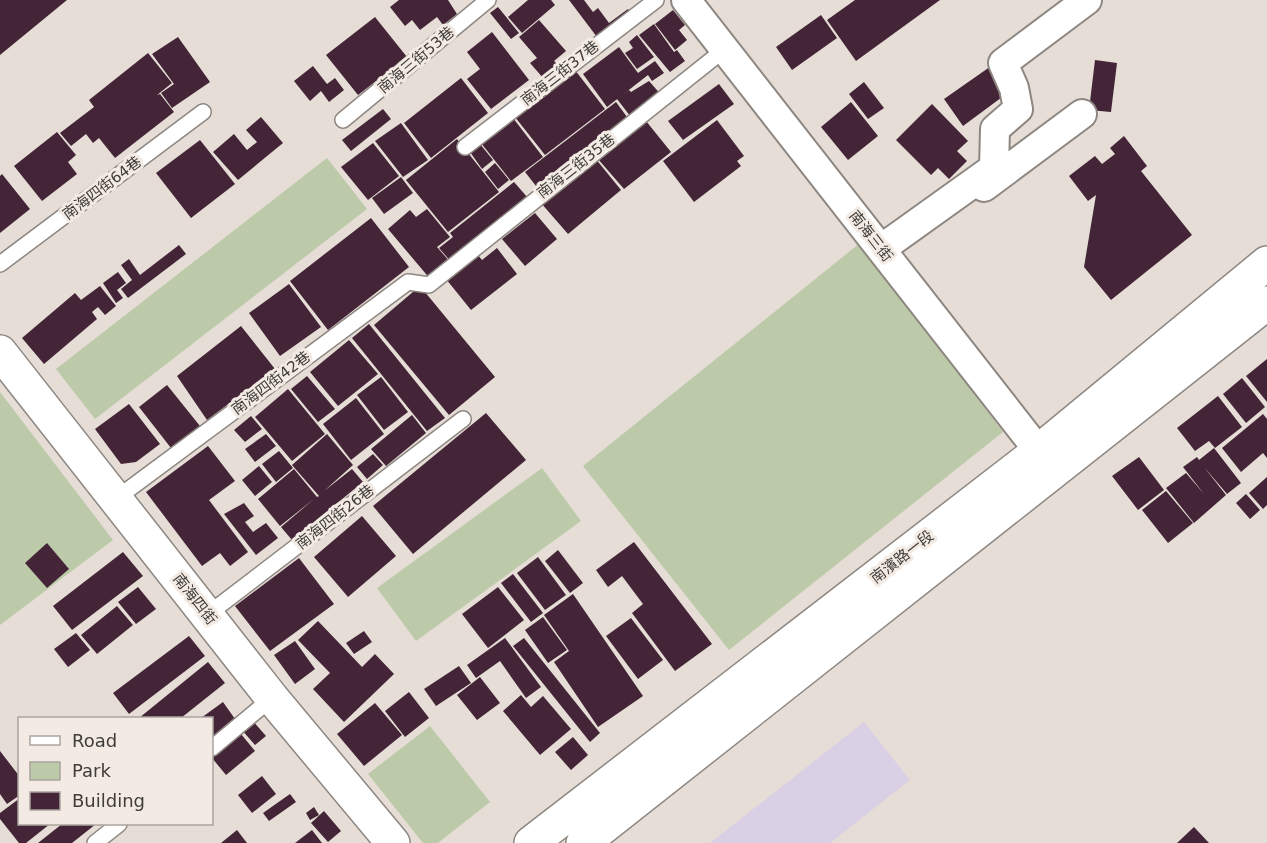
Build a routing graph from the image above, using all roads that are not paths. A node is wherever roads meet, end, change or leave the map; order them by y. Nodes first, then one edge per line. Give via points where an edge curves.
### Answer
1 (488, 0) edge
2 (656, 0) edge
3 (686, 0) edge
4 (1087, 0) edge
5 (725, 50) junction
6 (203, 112) dead end
7 (1082, 114) dead end
8 (343, 120) dead end
9 (465, 147) dead end
10 (885, 254) junction
11 (1267, 263) edge
12 (0, 264) edge
13 (429, 285) joint
14 (1267, 303) edge
15 (0, 352) edge
16 (463, 419) dead end
17 (1047, 461) junction
18 (117, 498) junction
19 (207, 615) junction
20 (272, 698) junction
21 (213, 747) edge
22 (118, 825) edge
23 (95, 843) edge
24 (393, 843) edge
25 (531, 843) edge
26 (583, 843) edge

1 - 8 lane, 南海三街53巷
2 - 9 lane, 南海三街37巷
3 - 5 street, 南海三街
4 - 10 street via 1003,63 1018,109 995,129 994,168
5 - 10 street, 南海三街
5 - 13 lane, 南海三街35巷
6 - 12 lane, 南海四街64巷
7 - 10 street
10 - 17 street, 南海三街
11 - 17 main road, 南濱路一段
13 - 18 lane, 南海四街42巷 via 408,282
14 - 17 main road, 南濱路一段
15 - 18 main road, 南海四街
16 - 19 lane, 南海四街26巷
17 - 25 main road, 南濱路一段
17 - 26 main road, 南濱路一段
18 - 19 main road, 南海四街
19 - 20 main road, 南海四街
20 - 21 lane
20 - 24 main road, 南海四街
22 - 23 lane

